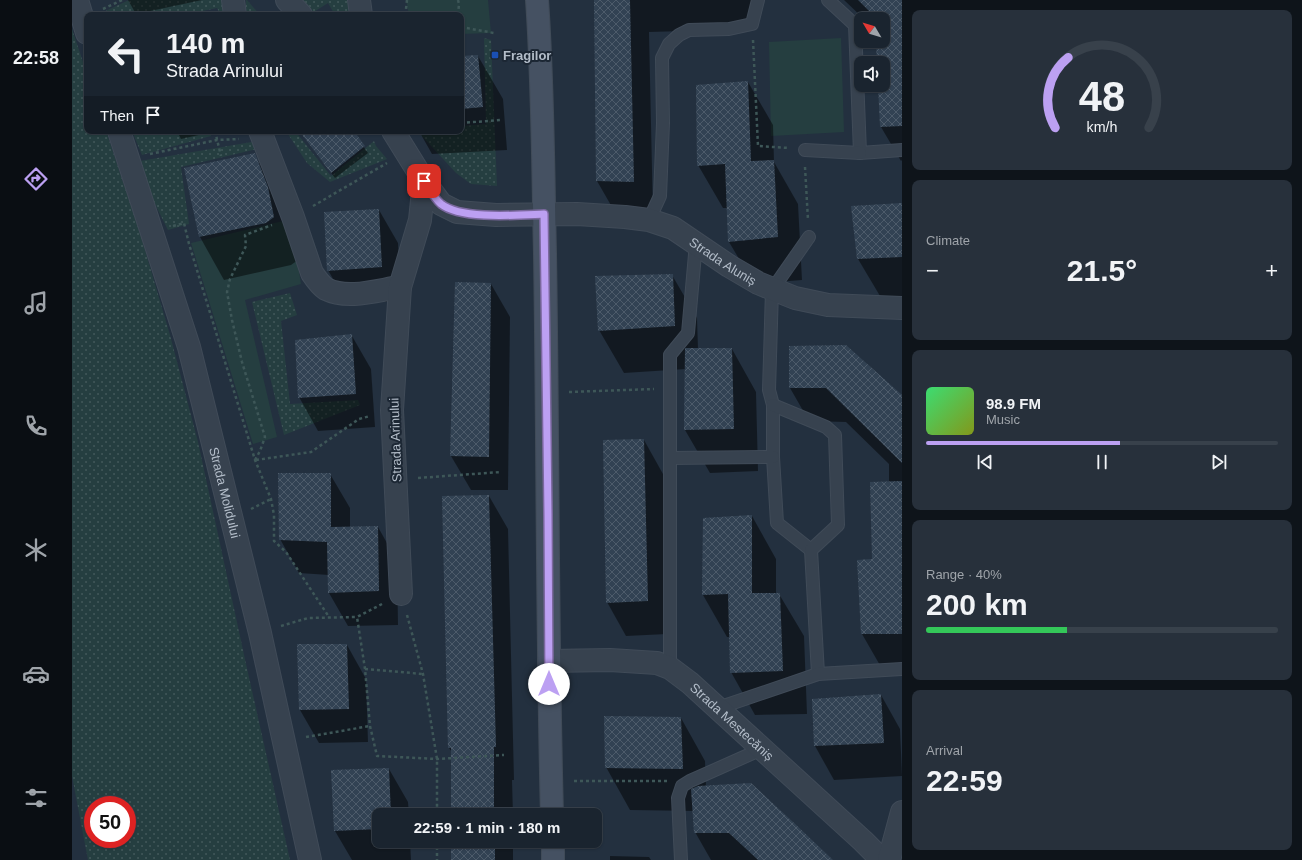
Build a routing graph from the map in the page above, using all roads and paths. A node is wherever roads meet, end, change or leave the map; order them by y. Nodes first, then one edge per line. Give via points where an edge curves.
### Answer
1 (77, 0) edge
2 (122, 0) edge
3 (233, 0) edge
4 (287, 0) edge
5 (359, 0) edge
6 (407, 0) edge
7 (458, 0) edge
8 (537, 0) edge
9 (758, 0) edge
10 (828, 0) edge
11 (97, 12) dead end
12 (235, 12) edge
13 (298, 12) edge
14 (361, 12) edge
15 (406, 12) edge
16 (458, 12) edge
17 (84, 23) edge
18 (752, 24) junction
19 (464, 28) edge
20 (494, 33) dead end
21 (501, 120) dead end
22 (464, 123) edge
23 (120, 134) edge
24 (215, 134) edge
25 (262, 134) edge
26 (395, 134) edge
27 (217, 140) junction
28 (804, 150) junction
29 (902, 150) edge
30 (407, 152) junction
31 (860, 153) junction
32 (221, 156) dead end
33 (128, 158) junction
34 (424, 181) junction
35 (544, 214) junction
36 (293, 217) junction
37 (649, 220) junction
38 (169, 227) dead end
39 (809, 237) joint
40 (696, 243) junction
41 (400, 286) junction
42 (772, 290) junction
43 (902, 308) edge
44 (670, 389) junction
45 (547, 392) junction
46 (773, 405) junction
47 (359, 419) dead end
48 (773, 457) junction
49 (670, 458) junction
50 (255, 460) junction
51 (501, 472) dead end
52 (425, 478) dead end
53 (811, 550) junction
54 (401, 594) junction
55 (357, 616) junction
56 (329, 617) junction
57 (260, 633) junction
58 (548, 661) junction
59 (670, 668) junction
60 (365, 669) junction
61 (902, 669) edge
62 (424, 674) junction
63 (818, 674) junction
64 (718, 708) junction
65 (370, 726) junction
66 (283, 741) junction
67 (762, 749) junction
68 (504, 755) dead end
69 (437, 759) junction
70 (551, 781) junction
71 (690, 781) junction
72 (437, 808) edge
73 (552, 808) edge
74 (902, 812) edge
75 (437, 848) edge
76 (553, 848) edge
77 (310, 860) edge
78 (437, 860) edge
79 (553, 860) edge
80 (681, 860) edge
81 (882, 860) edge
82 (888, 860) edge

1 - 17 street
2 - 11 path
3 - 12 street
4 - 13 street
5 - 14 street
6 - 15 path
7 - 16 path
8 - 35 main road via 541,52
9 - 18 lane
10 - 31 lane via 855,24
18 - 28 path via 758,146
18 - 37 lane via 729,29 689,30 678,35 669,44 662,58 660,196
19 - 20 path
21 - 22 path
23 - 33 street, Strada Molidului
24 - 27 path
25 - 27 path
25 - 36 street
26 - 30 street
27 - 32 path
27 - 33 path
28 - 31 lane
28 - 39 path
29 - 31 lane
30 - 34 street
30 - 36 path
33 - 57 street, Strada Molidului via 189,347
34 - 35 street via 441,204 457,212 496,215
34 - 41 street, Strada Arinului via 420,220
35 - 37 street, Strada Aluniș
35 - 45 main road
36 - 41 street via 312,273 326,289 358,294
36 - 50 path via 245,235 246,246 230,279 227,292 242,362 265,437
37 - 40 street, Strada Aluniș via 673,228
38 - 50 path via 184,223
39 - 42 lane
40 - 42 street, Strada Aluniș via 729,266
40 - 44 lane via 688,333 670,355
41 - 54 street, Strada Arinului via 392,410
42 - 43 street, Strada Aluniș via 828,305
42 - 46 lane via 770,390
44 - 45 path
44 - 49 lane
45 - 58 main road
46 - 48 lane
46 - 53 lane via 826,427 835,436 838,525
47 - 50 path via 311,452
48 - 49 lane
48 - 53 lane via 777,523
49 - 59 lane
50 - 56 path via 271,499 274,540 286,552
51 - 52 path
53 - 63 lane
54 - 55 path
54 - 62 path
55 - 56 path
55 - 60 path
56 - 57 path via 308,618
57 - 66 street, Strada Molidului
58 - 59 street, Strada Mestecăniș via 610,660 657,663
58 - 70 main road
59 - 64 street, Strada Mestecăniș
60 - 62 path
60 - 65 path
61 - 63 lane
62 - 69 path
63 - 64 lane
64 - 67 street, Strada Mestecăniș
65 - 66 path
65 - 69 path via 377,756
66 - 77 street, Strada Molidului
67 - 71 lane
67 - 81 street, Strada Mestecăniș
68 - 69 path
69 - 72 path
70 - 71 path
70 - 73 main road
71 - 80 lane via 682,786 678,798
74 - 82 street
75 - 78 path
76 - 79 main road

